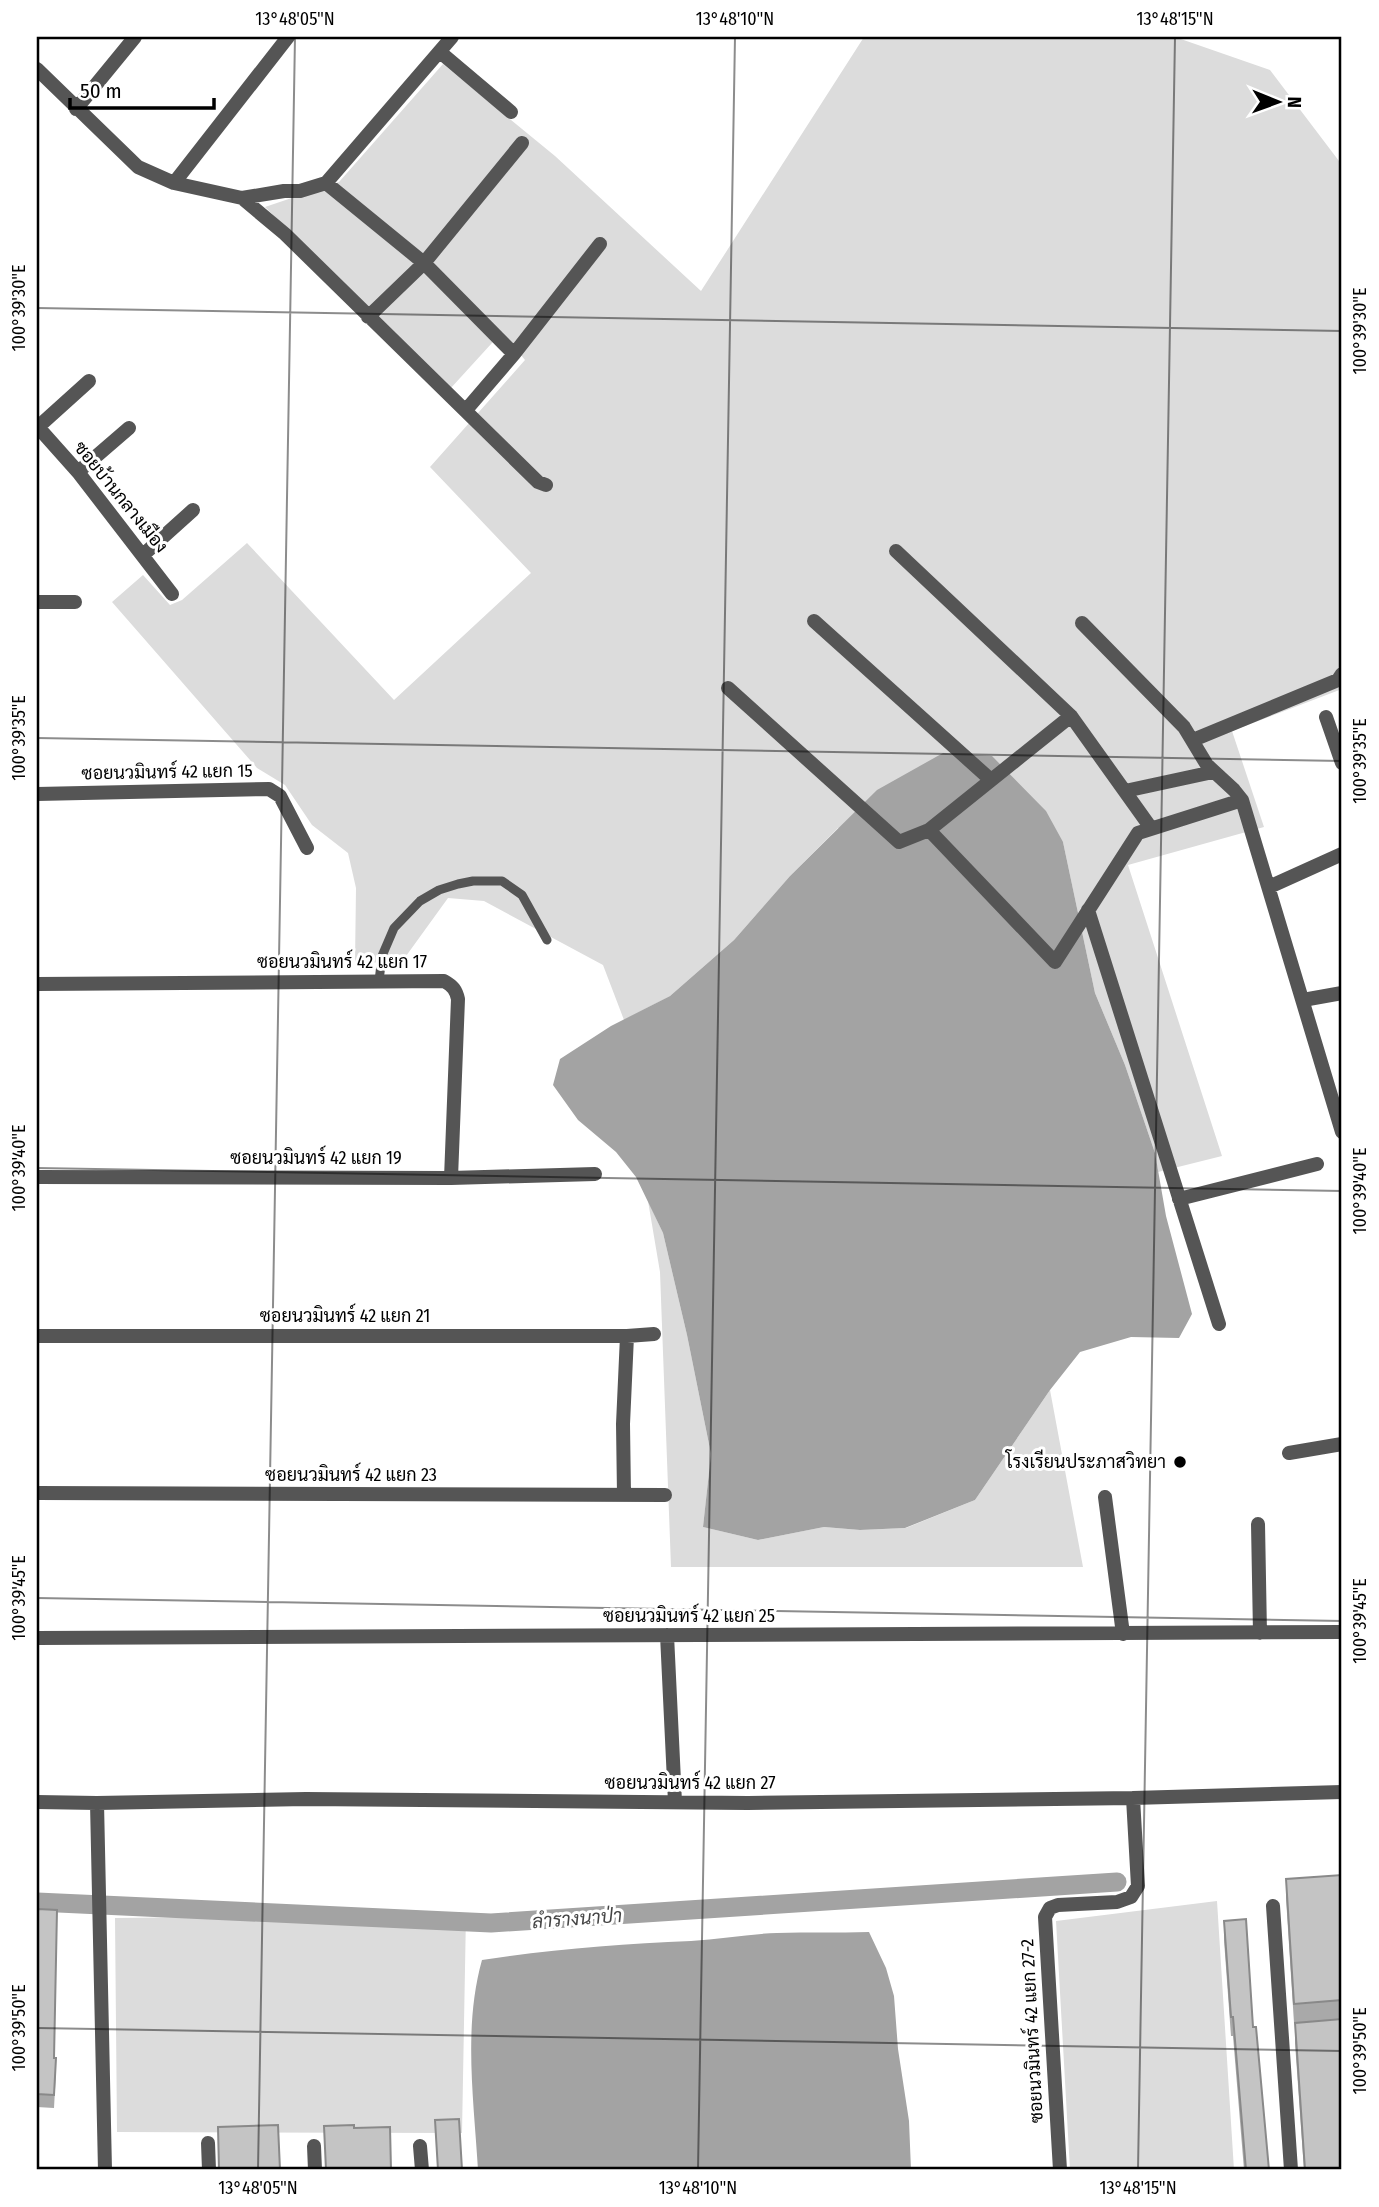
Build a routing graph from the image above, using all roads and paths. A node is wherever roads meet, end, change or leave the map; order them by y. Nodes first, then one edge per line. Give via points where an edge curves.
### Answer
1 (135, 37) edge
2 (288, 37) edge
3 (452, 37) edge
4 (440, 52) junction
5 (37, 69) edge
6 (76, 109) junction
7 (511, 112) dead end
8 (522, 143) dead end
9 (174, 183) junction
10 (326, 183) junction
11 (242, 198) junction
12 (600, 244) dead end
13 (424, 263) junction
14 (368, 317) junction
15 (514, 354) junction
16 (89, 381) dead end
17 (466, 410) junction
18 (37, 427) edge
19 (130, 428) dead end
20 (78, 472) junction
21 (546, 485) dead end
22 (193, 510) dead end
23 (896, 551) dead end
24 (143, 555) junction
25 (173, 594) dead end
26 (75, 601) dead end
27 (37, 602) edge
28 (814, 621) dead end
29 (1082, 623) dead end
30 (1342, 674) edge
31 (728, 688) dead end
32 (1071, 716) junction
33 (1326, 717) dead end
34 (1193, 740) junction
35 (1342, 763) edge
36 (1213, 772) junction
37 (991, 780) junction
38 (1125, 791) junction
39 (37, 794) edge
40 (1242, 800) junction
41 (1152, 828) junction
42 (929, 830) junction
43 (307, 848) dead end
44 (1342, 854) edge
45 (1269, 887) junction
46 (1088, 910) junction
47 (547, 940) dead end
48 (379, 981) junction
49 (37, 984) edge
50 (1342, 993) edge
51 (1303, 1000) junction
52 (1342, 1132) edge
53 (1317, 1164) dead end
54 (595, 1174) dead end
55 (37, 1177) edge
56 (451, 1178) junction
57 (1179, 1199) junction
58 (1219, 1324) dead end
59 (654, 1334) dead end
60 (37, 1336) edge
61 (627, 1336) junction
62 (1342, 1444) edge
63 (1289, 1452) dead end
64 (37, 1493) edge
65 (665, 1494) dead end
66 (624, 1495) junction
67 (1105, 1497) dead end
68 (1258, 1524) dead end
69 (1342, 1632) edge
70 (1122, 1633) junction
71 (1260, 1633) junction
72 (667, 1636) junction
73 (37, 1638) edge
74 (1342, 1792) edge
75 (1133, 1798) junction
76 (37, 1802) edge
77 (675, 1802) junction
78 (97, 1803) junction
79 (1273, 1906) dead end
80 (208, 2143) dead end
81 (314, 2146) dead end
82 (420, 2146) dead end
83 (105, 2170) edge
84 (208, 2170) edge
85 (315, 2170) edge
86 (422, 2170) edge
87 (1059, 2170) edge
88 (1291, 2170) edge

1 - 6 street
2 - 9 street
3 - 4 street
4 - 7 street
4 - 10 street
5 - 6 street
6 - 9 street via 138,167
8 - 13 street
9 - 11 street
10 - 11 street
10 - 13 street
11 - 14 street
12 - 15 street
13 - 14 street
13 - 15 street
14 - 17 street
15 - 17 street
16 - 18 street
17 - 21 street
18 - 20 street, ซอยบ้านกลางเมือง
19 - 20 street
20 - 24 street, ซอยบ้านกลางเมือง
22 - 24 street
23 - 32 street
24 - 25 street, ซอยบ้านกลางเมือง
26 - 27 street
28 - 37 street
29 - 34 street
30 - 34 street via 1338,680
31 - 42 street via 899,842
32 - 37 street
32 - 38 street
33 - 35 street
34 - 36 street
36 - 38 street
36 - 40 street
37 - 42 street
38 - 41 street
39 - 43 street, ซอยนวมินทร์ 42 แยก 15 via 269,789 280,796
40 - 41 street
40 - 45 street
41 - 46 street via 1138,833
42 - 46 street via 1055,962
44 - 45 street
45 - 51 street
46 - 57 street
47 - 48 lane via 522,895 502,881 458,884 420,901 394,929 382,956
48 - 49 street, ซอยนวมินทร์ 42 แยก 17
48 - 56 street, ซอยนวมินทร์ 42 แยก 17 via 444,981 456,991
50 - 51 street
51 - 52 street
53 - 57 street
54 - 56 street, ซอยนวมินทร์ 42 แยก 19
55 - 56 street, ซอยนวมินทร์ 42 แยก 19
57 - 58 street
59 - 61 street, ซอยนวมินทร์ 42 แยก 21
60 - 61 street, ซอยนวมินทร์ 42 แยก 21
61 - 66 street
62 - 63 street
64 - 66 street, ซอยนวมินทร์ 42 แยก 23
65 - 66 street, ซอยนวมินทร์ 42 แยก 23
67 - 70 street
68 - 71 street
69 - 71 street, ซอยนวมินทร์ 42 แยก 25
70 - 71 street, ซอยนวมินทร์ 42 แยก 25
70 - 72 street, ซอยนวมินทร์ 42 แยก 25
72 - 73 street, ซอยนวมินทร์ 42 แยก 25
72 - 77 street
74 - 75 street, ซอยนวมินทร์ 42 แยก 27
75 - 77 street, ซอยนวมินทร์ 42 แยก 27
75 - 87 street, ซอยนวมินทร์ 42 แยก 27-2 via 1138,1886 1131,1898 1058,1905 1045,1917
76 - 78 street, ซอยนวมินทร์ 42 แยก 27
77 - 78 street, ซอยนวมินทร์ 42 แยก 27 via 306,1799
78 - 83 street
79 - 88 street via 1288,2034
80 - 84 street
81 - 85 street
82 - 86 street

